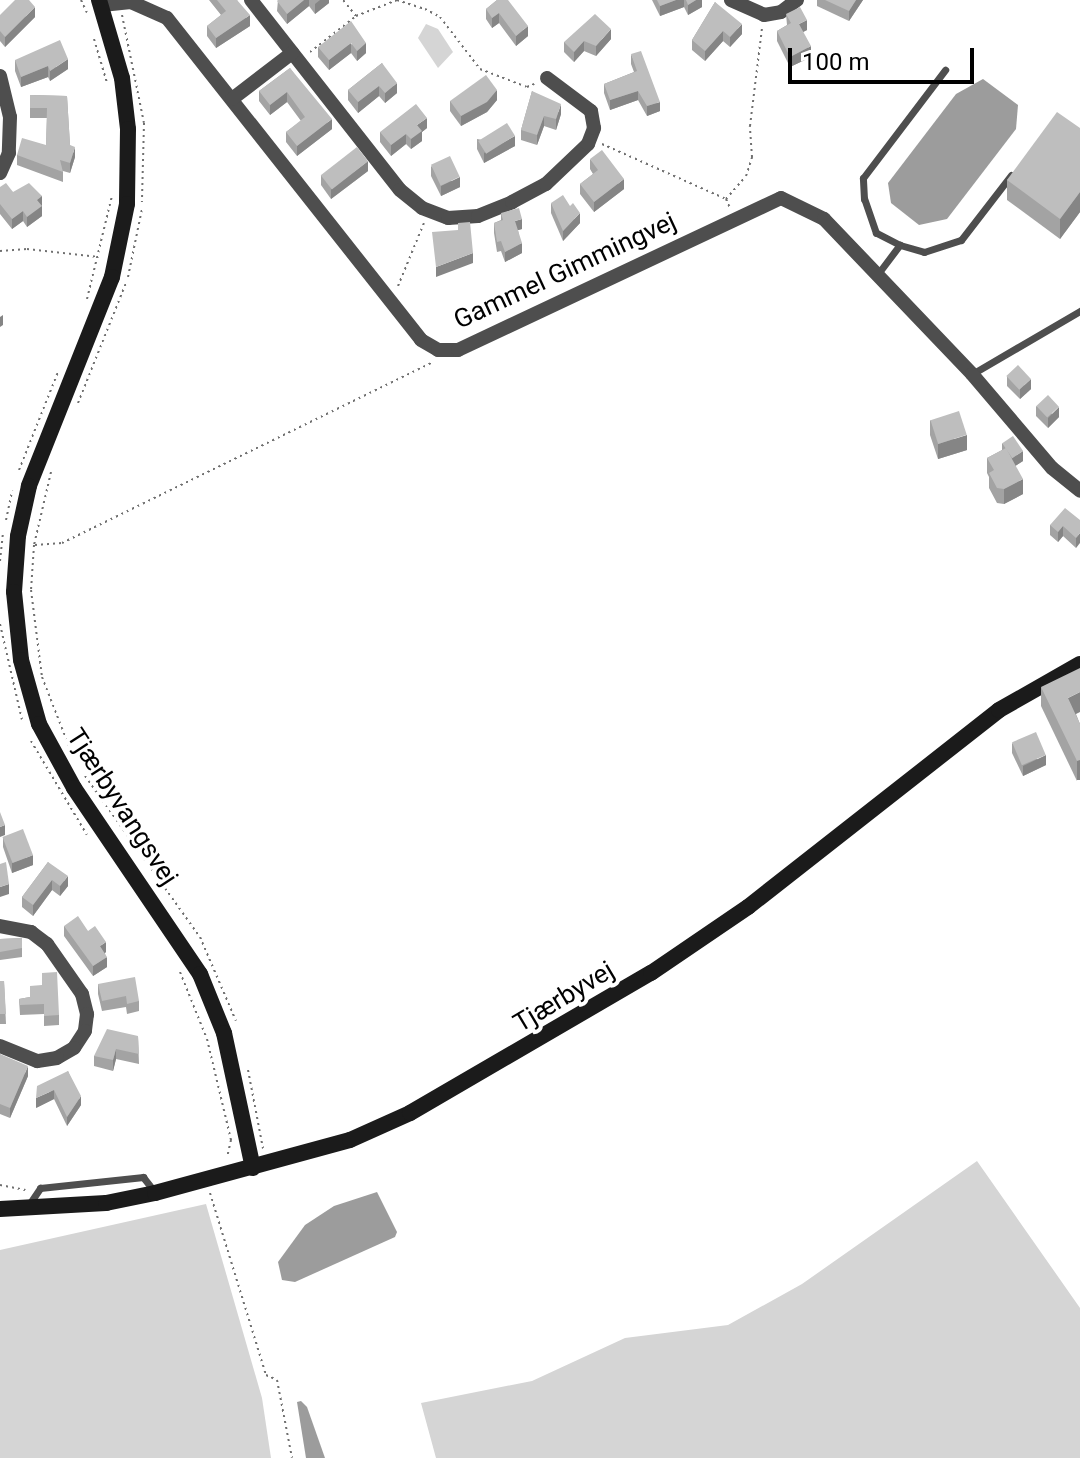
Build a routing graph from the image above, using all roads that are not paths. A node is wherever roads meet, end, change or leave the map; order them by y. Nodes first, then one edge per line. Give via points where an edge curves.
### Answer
1 (251, 0) edge
2 (731, 0) edge
3 (797, 0) edge
4 (107, 3) edge
5 (295, 57) junction
6 (945, 70) dead end
7 (0, 76) edge
8 (547, 78) road end
9 (232, 99) junction
10 (1018, 167) edge
11 (0, 173) edge
12 (900, 245) junction
13 (877, 275) junction
14 (1080, 311) edge
15 (972, 374) junction
16 (1080, 491) edge
17 (7, 592) edge
18 (1080, 664) edge
19 (0, 926) edge
20 (0, 1046) edge
21 (253, 1168) junction
22 (0, 1209) edge

1 - 5 street
2 - 3 street via 764,15 781,12
4 - 9 street, Gammel Gimmingvej via 152,7 167,18
4 - 17 street, Tjærbyvangsvej via 128,129 127,204 112,277 29,486
5 - 8 street via 400,190 448,218 478,216 512,202 571,164 590,138 591,111
5 - 9 street
6 - 12 lane via 863,178 876,233
7 - 11 street via 10,117 9,153
9 - 13 street, Gammel Gimmingvej via 421,340 438,350 458,350 781,198 824,219
10 - 12 lane via 961,240 924,252
12 - 13 lane
13 - 15 street, Gammel Gimmingvej
14 - 15 lane
15 - 16 street, Gammel Gimmingvej via 1052,468
17 - 21 street, Tjærbyvangsvej via 39,724 74,788 200,974 224,1033
18 - 21 street, Tjærbyvej via 999,710 748,907 651,973 410,1113 350,1140
19 - 20 street via 31,932 47,944 82,994 87,1014 74,1048 57,1058 37,1061
21 - 22 street, Tjærbyvej via 155,1193 30,1200

